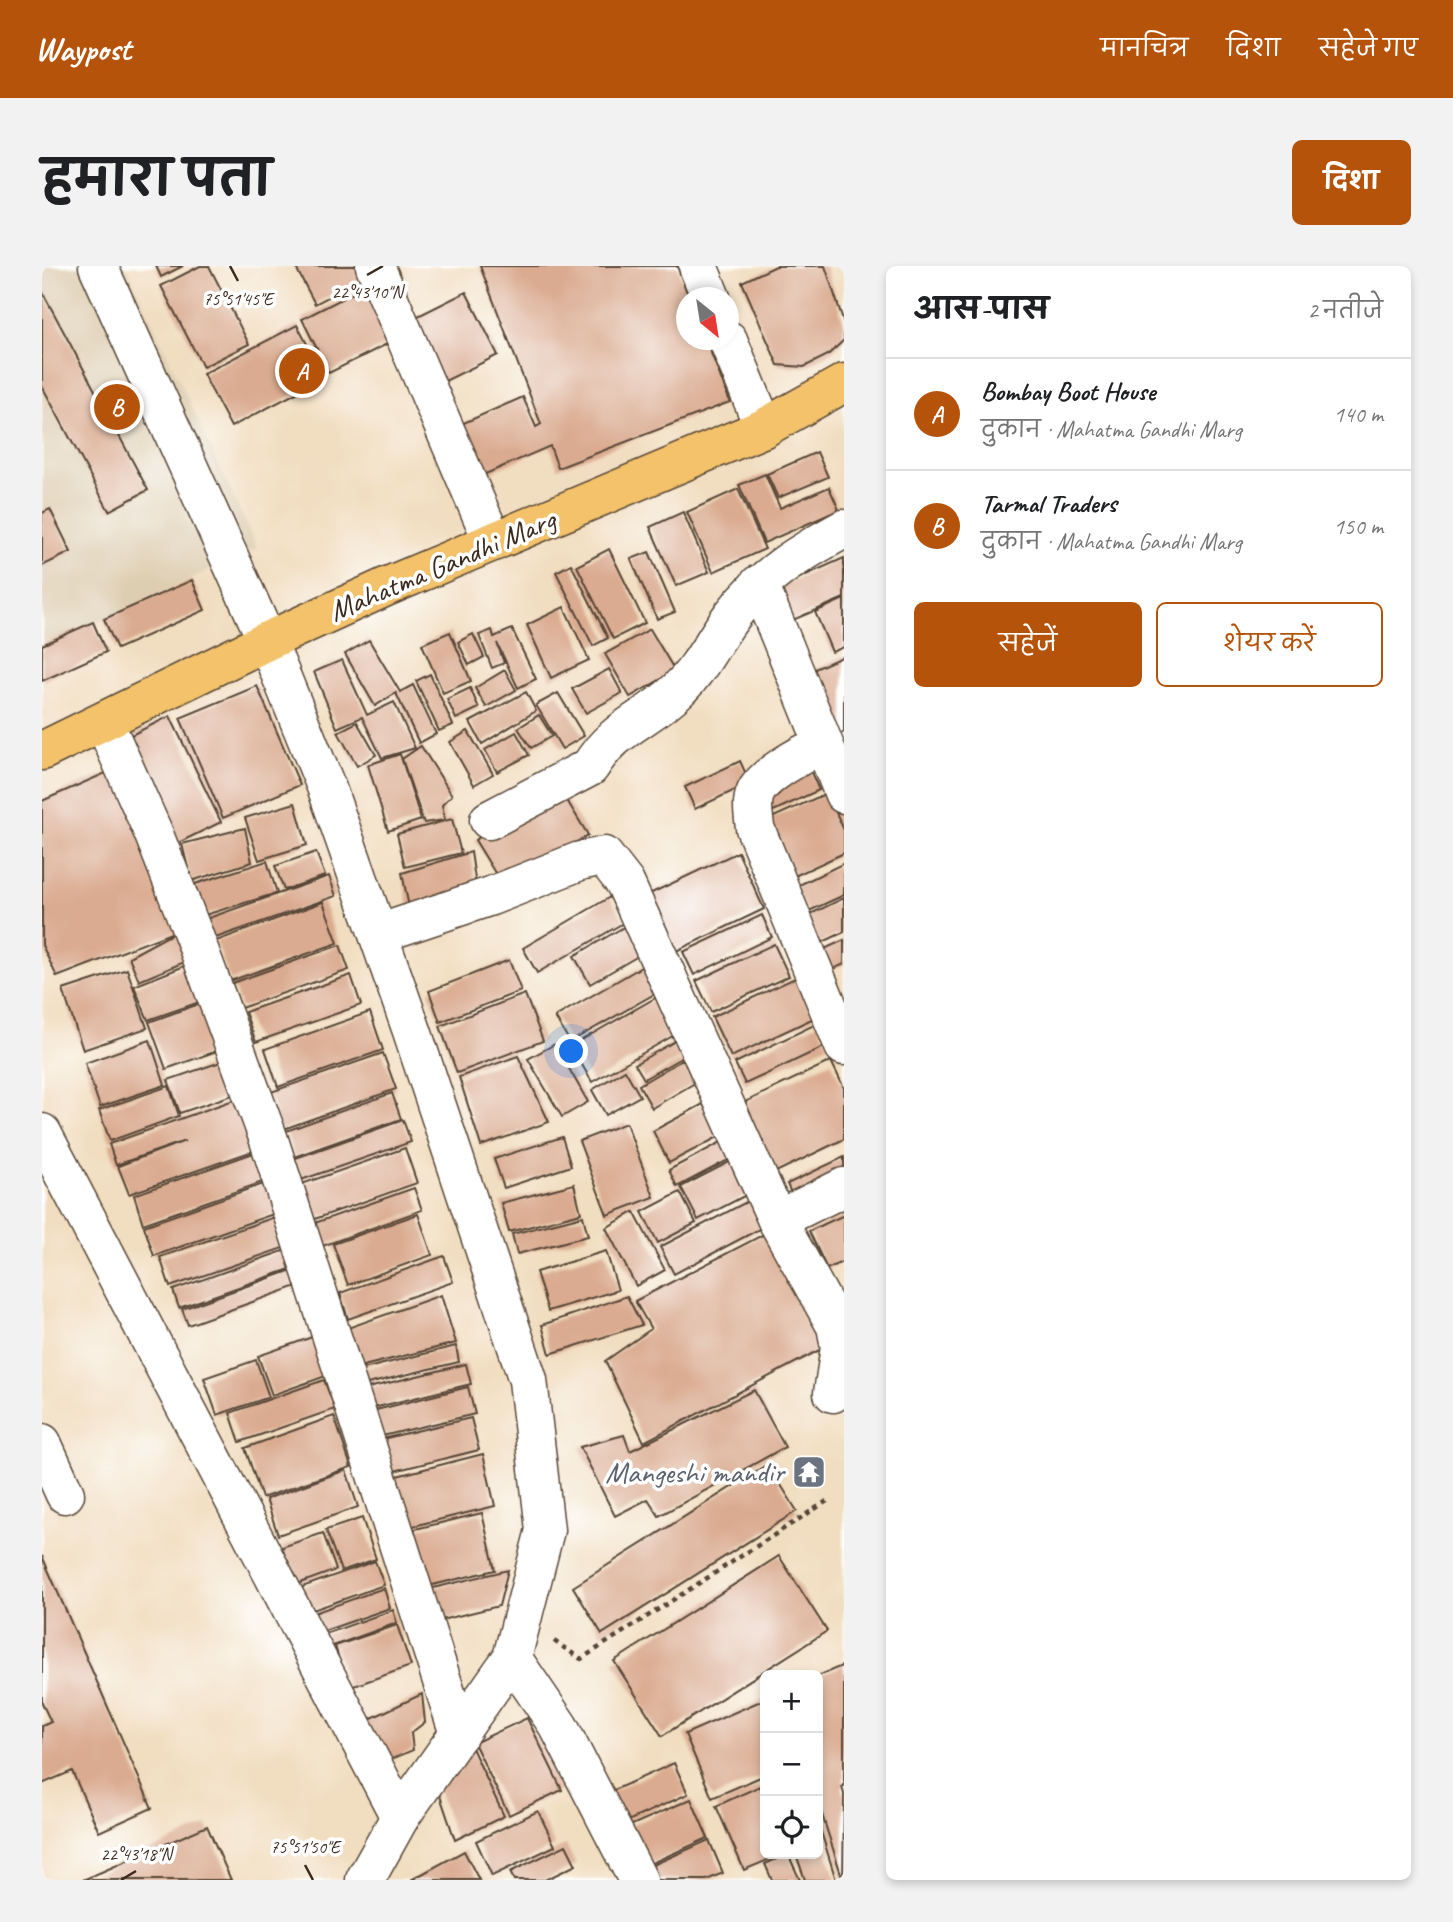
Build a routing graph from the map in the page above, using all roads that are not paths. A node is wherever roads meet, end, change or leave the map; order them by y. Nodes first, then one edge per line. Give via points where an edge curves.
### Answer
1 (98, 266) edge
2 (375, 266) edge
3 (698, 266) edge
4 (707, 287) edge
5 (732, 350) edge
6 (844, 383) edge
7 (764, 428) junction
8 (844, 529) edge
9 (493, 542) junction
10 (759, 584) junction
11 (267, 641) junction
12 (104, 722) junction
13 (822, 744) junction
14 (42, 751) edge
15 (844, 794) edge
16 (489, 820) dead end
17 (378, 934) junction
18 (844, 1046) edge
19 (42, 1133) edge
20 (844, 1187) edge
21 (777, 1220) junction
22 (832, 1393) dead end
23 (42, 1443) edge
24 (65, 1494) dead end
25 (512, 1658) junction
26 (459, 1734) junction
27 (400, 1817) junction
28 (365, 1880) edge
29 (638, 1880) edge

1 - 11 street
2 - 9 street
3 - 4 street
5 - 7 street
6 - 7 main road, Mahatma Gandhi Marg
7 - 9 main road, Mahatma Gandhi Marg
8 - 10 street via 792,558
9 - 11 main road, Mahatma Gandhi Marg
10 - 13 street
10 - 16 street via 677,692 619,732 590,767
11 - 12 main road, Mahatma Gandhi Marg
11 - 17 street via 327,789
12 - 14 main road, Mahatma Gandhi Marg
12 - 26 street via 153,832 261,1116
13 - 15 street
13 - 18 street via 790,761 755,791 753,802 755,828
17 - 21 street via 580,860 604,856 625,883
17 - 25 street via 528,1380 545,1530
19 - 27 street
20 - 21 street
21 - 22 street via 836,1326 840,1347
23 - 24 street
25 - 26 street
25 - 29 street via 559,1727
26 - 27 street
27 - 28 street

